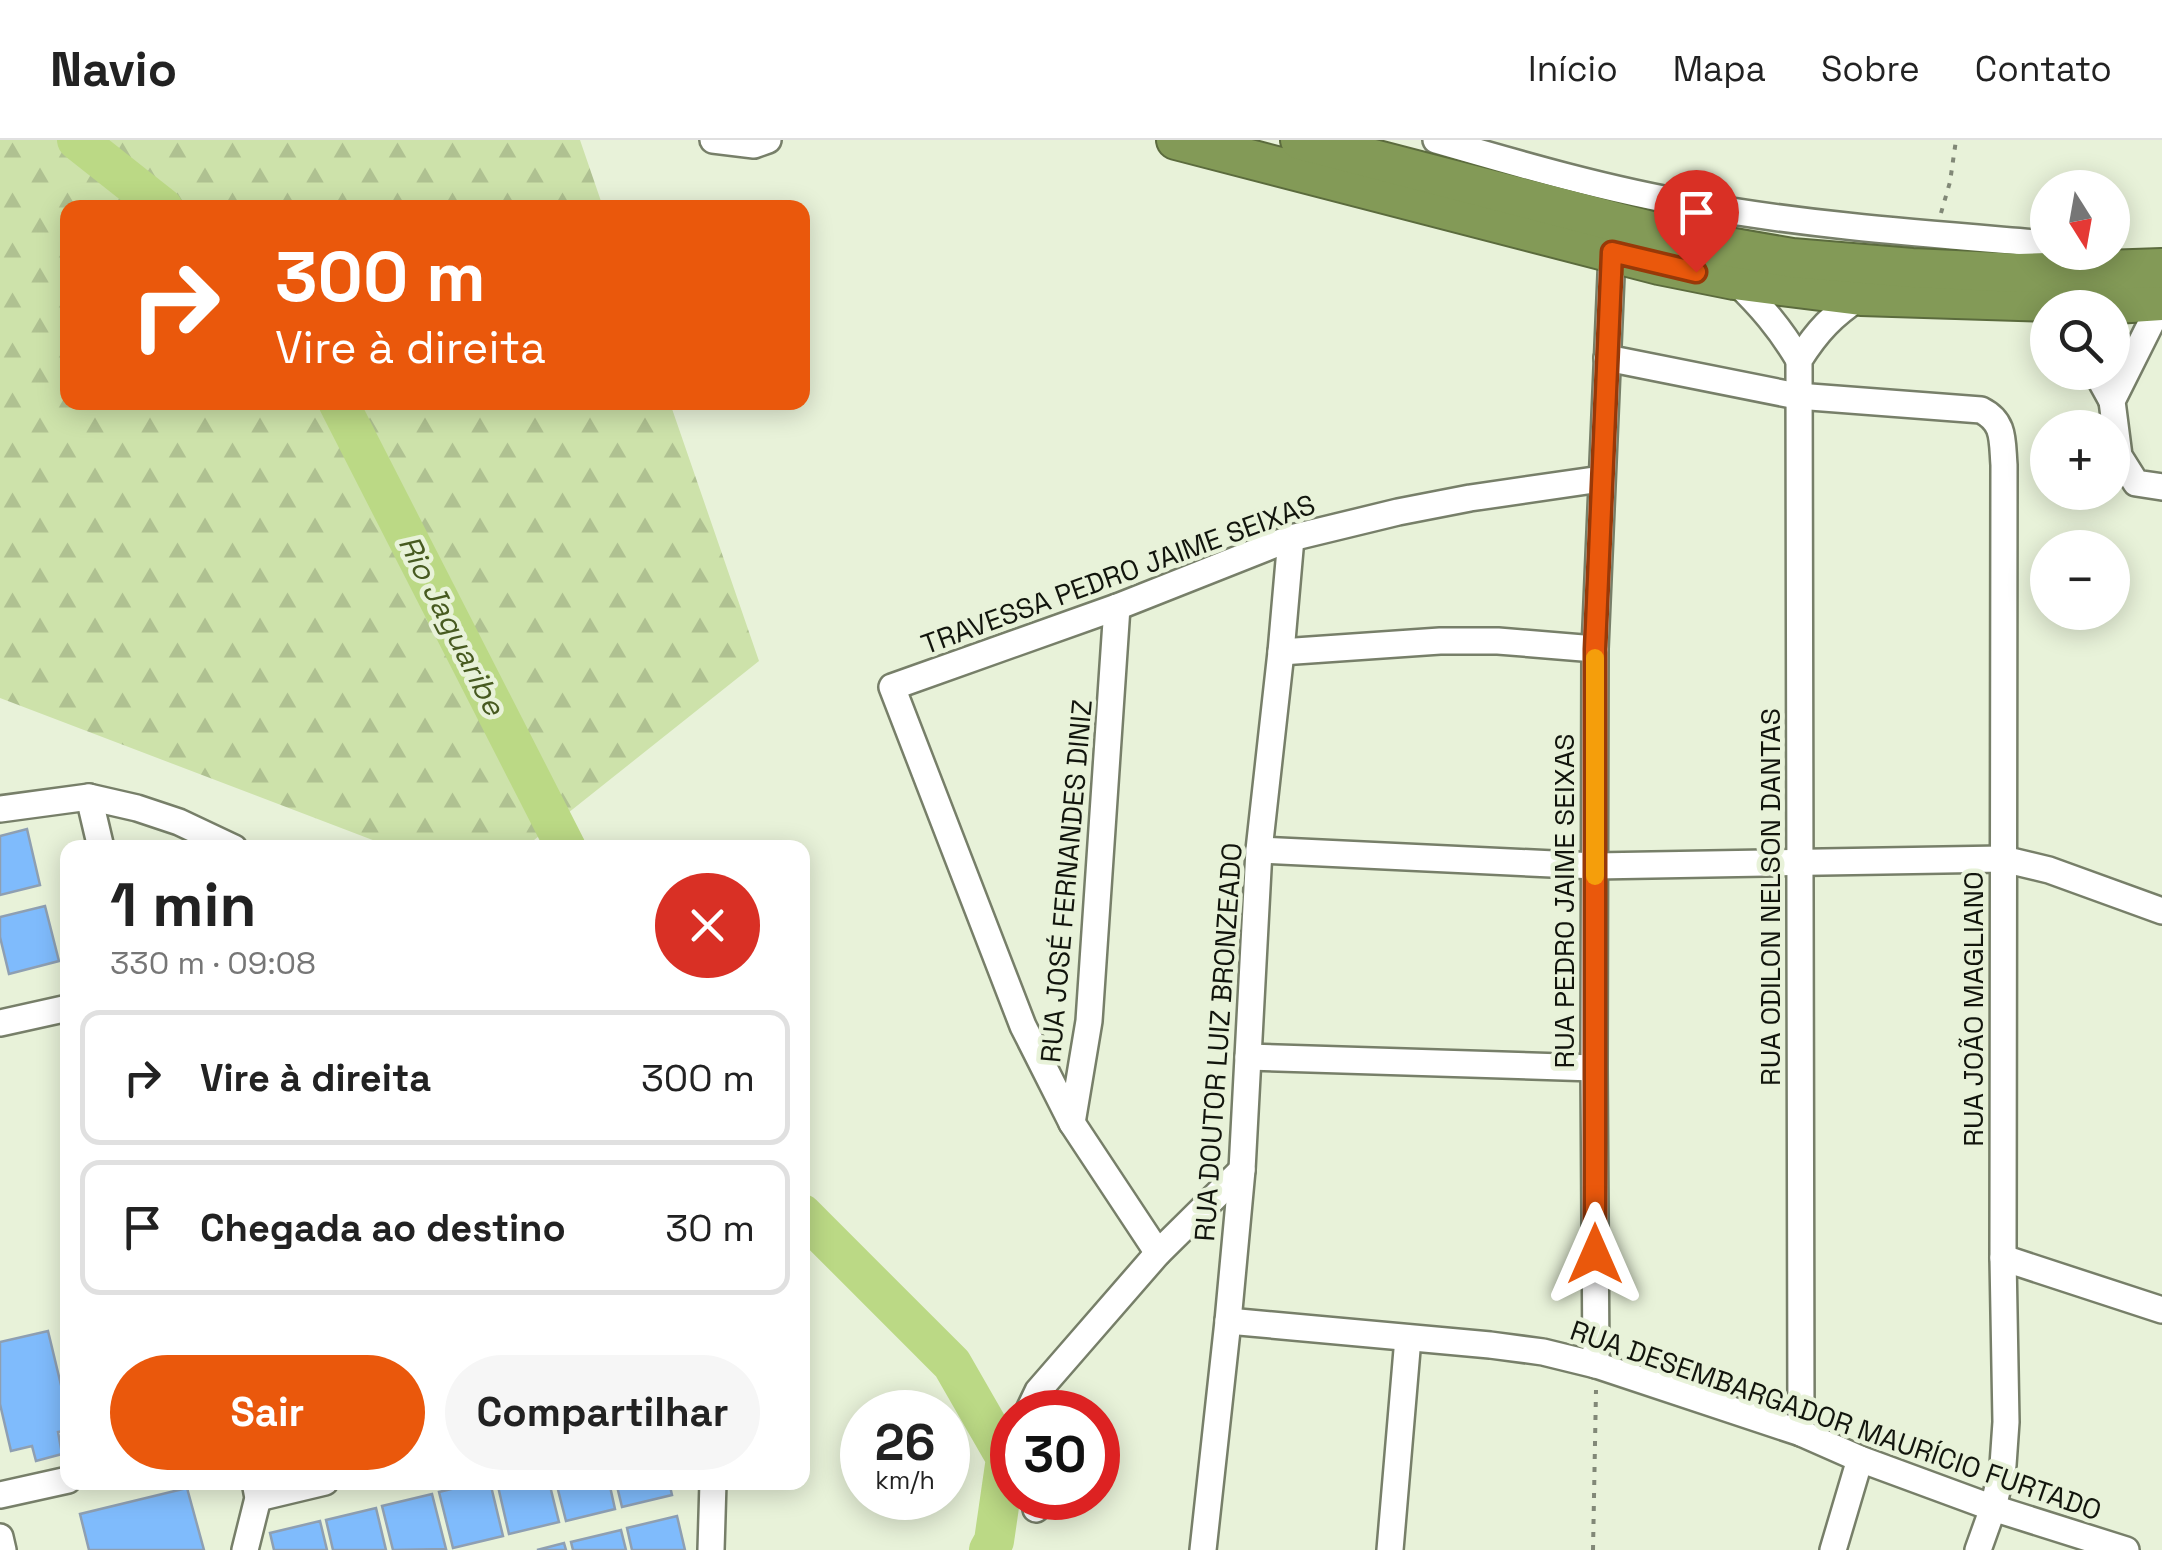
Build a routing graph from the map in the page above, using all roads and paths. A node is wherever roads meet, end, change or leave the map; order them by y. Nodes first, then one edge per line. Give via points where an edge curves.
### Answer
1 (713, 140) edge
2 (768, 140) edge
3 (1176, 140) edge
4 (1300, 140) edge
5 (1436, 140) edge
6 (1956, 140) edge
7 (1934, 234) junction
8 (2030, 242) edge
9 (1612, 252) junction
10 (2144, 269) edge
11 (1734, 280) junction
12 (1861, 296) junction
13 (2162, 301) edge
14 (2130, 303) edge
15 (2030, 304) edge
16 (1607, 358) junction
17 (1799, 360) junction
18 (2106, 390) edge
19 (1798, 396) junction
20 (2112, 401) junction
21 (1601, 479) junction
22 (2162, 487) edge
23 (1291, 538) junction
24 (1117, 607) junction
25 (1595, 649) junction
26 (1281, 652) junction
27 (89, 797) junction
28 (0, 810) edge
29 (99, 840) edge
30 (217, 840) edge
31 (1259, 850) junction
32 (2004, 859) junction
33 (1800, 864) junction
34 (1595, 866) junction
35 (2162, 911) edge
36 (60, 1010) edge
37 (0, 1022) edge
38 (1248, 1057) junction
39 (1594, 1068) junction
40 (1072, 1123) junction
41 (1242, 1170) junction
42 (1158, 1253) junction
43 (2003, 1258) junction
44 (2162, 1310) edge
45 (1228, 1321) junction
46 (1408, 1338) junction
47 (1596, 1365) junction
48 (1039, 1390) edge
49 (1800, 1434) junction
50 (1860, 1460) junction
51 (60, 1482) edge
52 (257, 1490) edge
53 (714, 1490) edge
54 (0, 1495) edge
55 (1993, 1508) junction
56 (0, 1537) edge
57 (3, 1550) edge
58 (245, 1550) edge
59 (710, 1550) edge
60 (1203, 1550) edge
61 (1390, 1550) edge
62 (1592, 1550) edge
63 (1833, 1550) edge
64 (1978, 1550) edge
65 (2126, 1550) edge

1 - 2 street
3 - 9 highway
4 - 10 highway via 1682,239 1792,258 2019,273
5 - 7 street via 1696,206
6 - 7 path
7 - 8 street
9 - 11 highway
9 - 16 street, RUA PEDRO JAIME SEIXAS
11 - 12 highway
11 - 17 street via 1765,310
12 - 15 highway
12 - 17 street via 1834,314
13 - 14 highway
13 - 20 street
16 - 19 street, RUA JOÃO MAGLIANO
16 - 21 street, RUA PEDRO JAIME SEIXAS
17 - 19 street, RUA ODILON NELSON DANTAS
18 - 20 street
19 - 32 street, RUA JOÃO MAGLIANO via 1981,410 2000,429
19 - 33 street, RUA ODILON NELSON DANTAS
20 - 22 street via 2119,456 2136,483
21 - 23 street, TRAVESSA PEDRO JAIME SEIXAS via 1470,498
21 - 25 street, RUA PEDRO JAIME SEIXAS
23 - 24 street, TRAVESSA PEDRO JAIME SEIXAS
23 - 26 street, RUA DOUTOR LUIZ BRONZEADO
24 - 40 street, RUA JOSÉ FERNANDES DINIZ via 1089,1021
24 - 40 street, TRAVESSA PEDRO JAIME SEIXAS via 892,687 1023,1026
25 - 26 street via 1440,640
25 - 34 street, RUA PEDRO JAIME SEIXAS
26 - 31 street, RUA DOUTOR LUIZ BRONZEADO
27 - 28 street
27 - 29 street
27 - 30 street
31 - 34 street
31 - 38 street, RUA DOUTOR LUIZ BRONZEADO
32 - 33 street
32 - 35 street
32 - 43 street, RUA JOÃO MAGLIANO
33 - 34 street
33 - 49 street, RUA ODILON NELSON DANTAS
34 - 39 street, RUA PEDRO JAIME SEIXAS
36 - 37 street
38 - 39 street
38 - 41 street, RUA DOUTOR LUIZ BRONZEADO
39 - 47 street, RUA PEDRO JAIME SEIXAS
40 - 42 street
41 - 42 street
41 - 45 street, RUA DOUTOR LUIZ BRONZEADO
42 - 48 street
43 - 44 street
43 - 55 street, RUA JOÃO MAGLIANO via 2006,1422
45 - 46 street, RUA DESEMBARGADOR MAURÍCIO FURTADO
45 - 60 street, RUA DOUTOR LUIZ BRONZEADO
46 - 47 street, RUA DESEMBARGADOR MAURÍCIO FURTADO via 1543,1352
46 - 61 street
47 - 49 street, RUA DESEMBARGADOR MAURÍCIO FURTADO
47 - 62 path
49 - 50 street, RUA DESEMBARGADOR MAURÍCIO FURTADO
50 - 55 street, RUA DESEMBARGADOR MAURÍCIO FURTADO
50 - 63 street
51 - 54 street
52 - 58 street
53 - 59 street
55 - 64 street, RUA JOÃO MAGLIANO
55 - 65 street, RUA DESEMBARGADOR MAURÍCIO FURTADO
56 - 57 street

